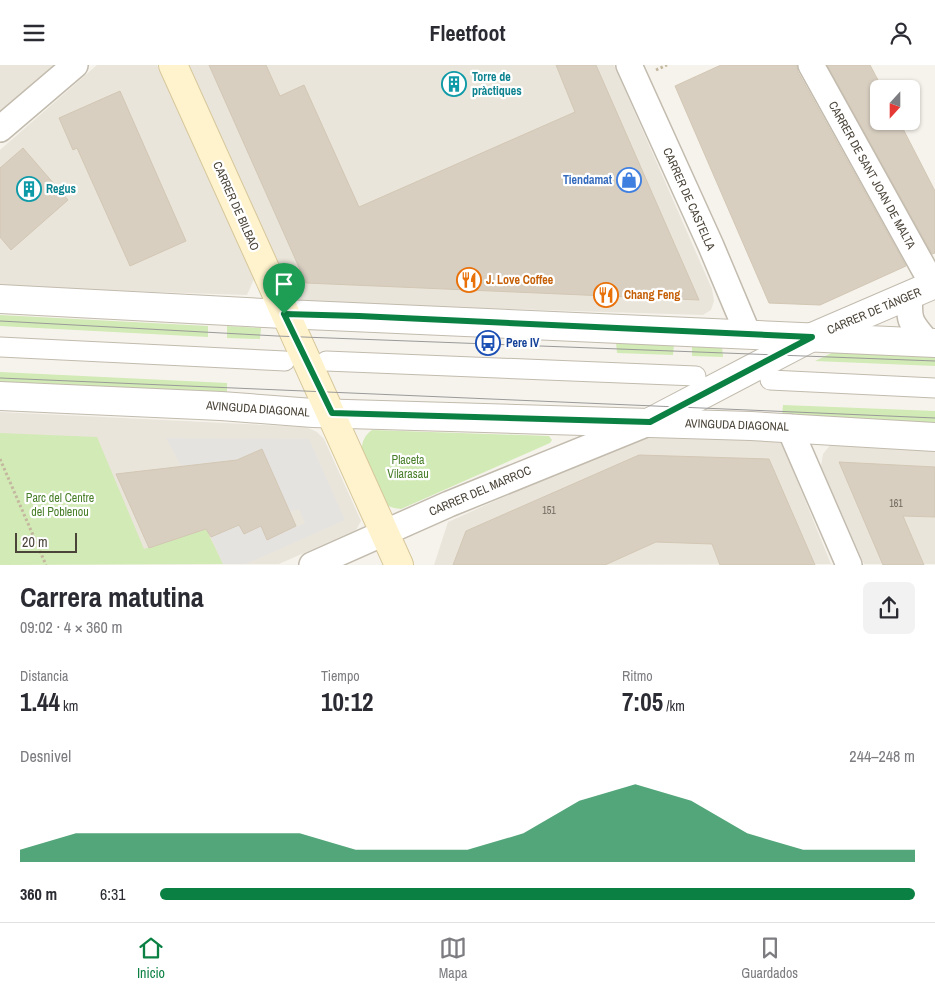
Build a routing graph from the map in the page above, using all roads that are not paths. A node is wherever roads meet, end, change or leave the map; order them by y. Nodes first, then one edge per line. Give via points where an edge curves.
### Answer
1 (75, 65) edge
2 (172, 65) edge
3 (629, 65) edge
4 (811, 65) edge
5 (0, 129) edge
6 (926, 288) edge
7 (0, 299) edge
8 (284, 314) junction
9 (748, 334) junction
10 (812, 337) junction
11 (932, 343) edge
12 (0, 347) edge
13 (285, 361) dead end
14 (326, 361) dead end
15 (696, 376) dead end
16 (770, 380) dead end
17 (935, 388) edge
18 (0, 396) edge
19 (332, 413) junction
20 (650, 422) junction
21 (789, 427) junction
22 (935, 437) edge
23 (384, 532) junction
24 (312, 565) edge
25 (399, 565) edge
26 (848, 565) edge

1 - 5 street
2 - 8 main road, CARRER DE BILBAO
3 - 9 street, CARRER DE CASTELLA
4 - 6 street, CARRER DE SANT JOAN DE MALTA
6 - 10 street, CARRER DE TÀNGER
6 - 11 street via 909,311 911,323
7 - 8 street
8 - 9 street
8 - 19 main road, CARRER DE BILBAO
9 - 10 street
10 - 11 street
10 - 20 street, CARRER DE TÀNGER
12 - 13 street
14 - 15 street
16 - 17 street
18 - 19 street, AVINGUDA DIAGONAL
19 - 20 street, AVINGUDA DIAGONAL
19 - 23 main road, CARRER DE BILBAO
20 - 21 street, AVINGUDA DIAGONAL
20 - 23 street, CARRER DEL MARROC
21 - 22 street, AVINGUDA DIAGONAL
21 - 26 street
23 - 24 street, CARRER DEL MARROC
23 - 25 main road, CARRER DE BILBAO

